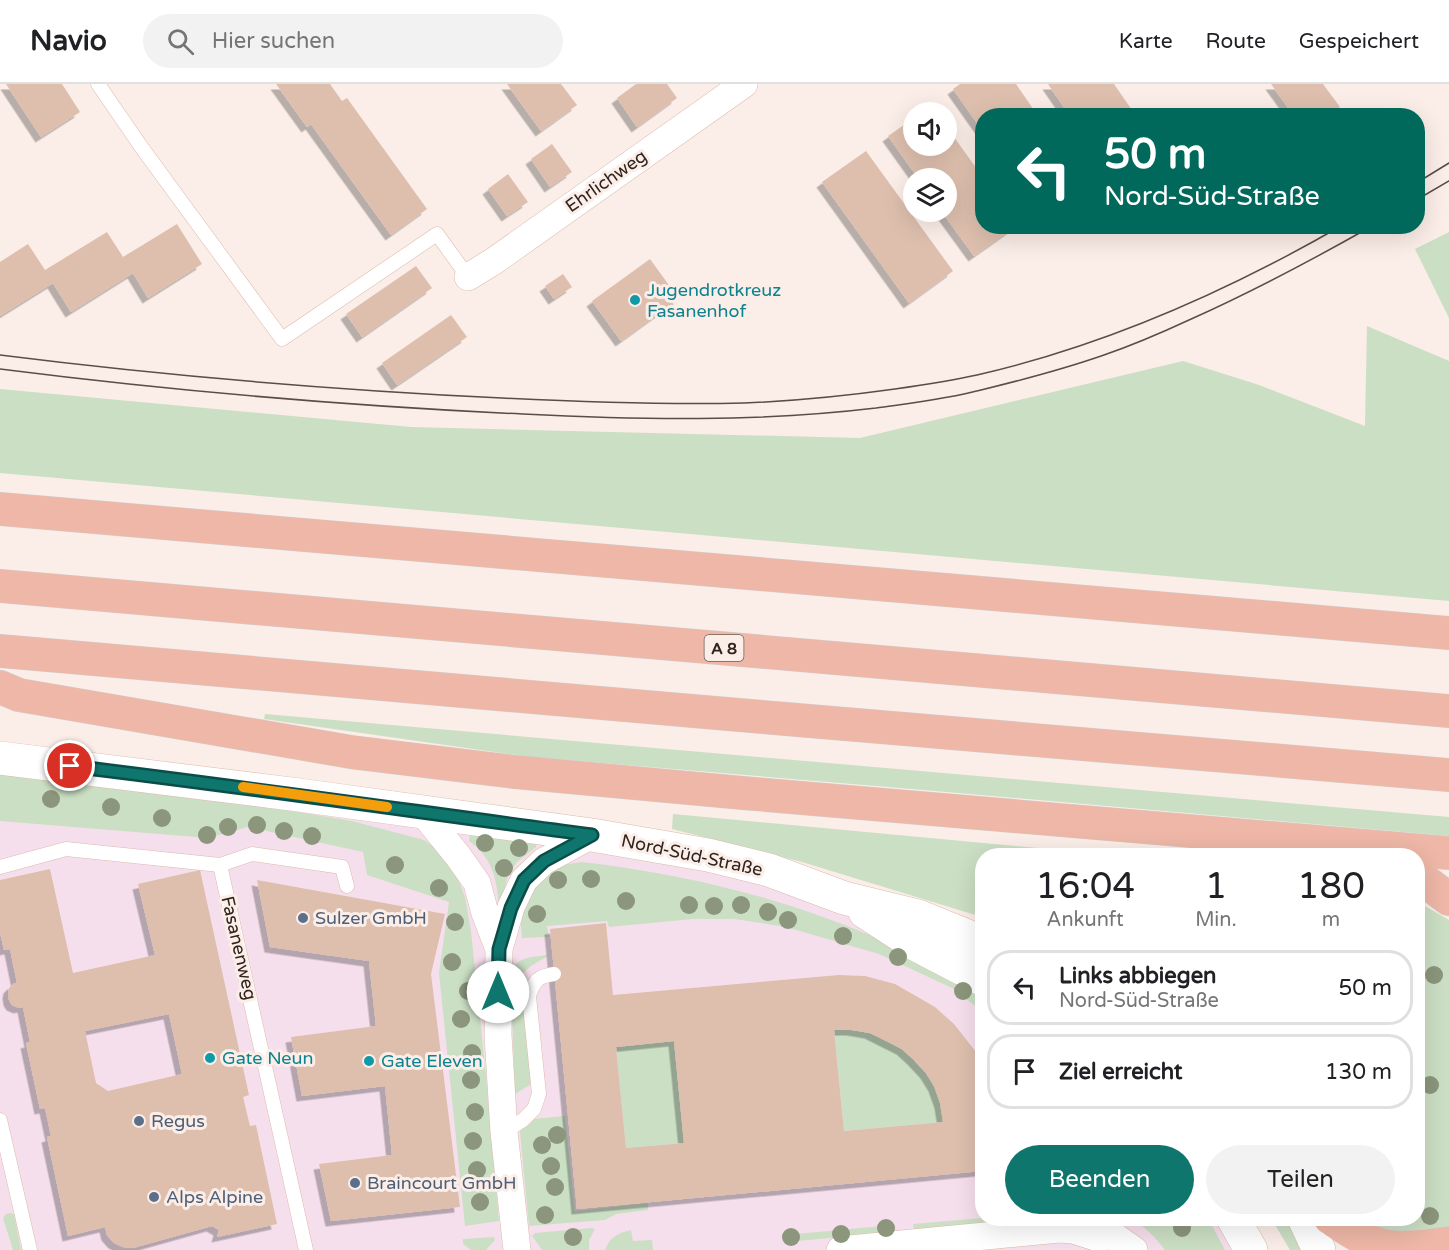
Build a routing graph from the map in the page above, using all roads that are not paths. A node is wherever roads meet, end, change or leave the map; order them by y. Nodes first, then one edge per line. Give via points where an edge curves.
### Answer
1 (98, 84) edge
2 (744, 84) edge
3 (468, 277) joint
4 (0, 509) edge
5 (0, 586) edge
6 (1449, 633) edge
7 (0, 651) edge
8 (0, 687) edge
9 (1449, 711) edge
10 (0, 758) edge
11 (1449, 775) edge
12 (423, 813) junction
13 (592, 835) junction
14 (1349, 848) edge
15 (1425, 852) edge
16 (1449, 853) edge
17 (220, 865) junction
18 (0, 867) edge
19 (1425, 881) edge
20 (347, 886) dead end
21 (844, 898) junction
22 (1449, 899) edge
23 (975, 939) edge
24 (499, 949) junction
25 (554, 974) dead end
26 (975, 975) edge
27 (0, 1120) edge
28 (504, 1132) junction
29 (1308, 1226) edge
30 (1342, 1226) edge
31 (1098, 1243) edge
32 (1449, 1243) edge
33 (876, 1248) edge
34 (30, 1250) edge
35 (306, 1250) edge
36 (518, 1250) edge
37 (840, 1250) edge
38 (1134, 1250) edge
39 (1318, 1250) edge

1 - 3 lane via 282,339 437,234
2 - 3 street, Ehrlichweg
4 - 6 highway
5 - 9 highway, A 8
7 - 11 highway
8 - 14 highway via 19,695 351,753
10 - 12 main road, Nord-Süd-Straße
12 - 13 main road, Nord-Süd-Straße
12 - 24 street via 477,883
13 - 21 main road, Nord-Süd-Straße via 769,870
13 - 24 street via 544,861 524,880
15 - 16 highway
17 - 18 lane via 66,849
17 - 20 lane via 252,854 342,867
17 - 35 lane, Fasanenweg
19 - 22 highway
21 - 23 main road, Nord-Süd-Straße via 918,915
21 - 26 main road, Nord-Süd-Straße via 913,943
24 - 28 street via 498,1035
25 - 28 lane via 533,983 529,996 539,1094 534,1109
27 - 34 lane
28 - 36 street
29 - 39 main road
30 - 32 highway via 1385,1247
31 - 33 street via 1073,1230 1059,1229
31 - 38 street via 1114,1236
33 - 37 street

